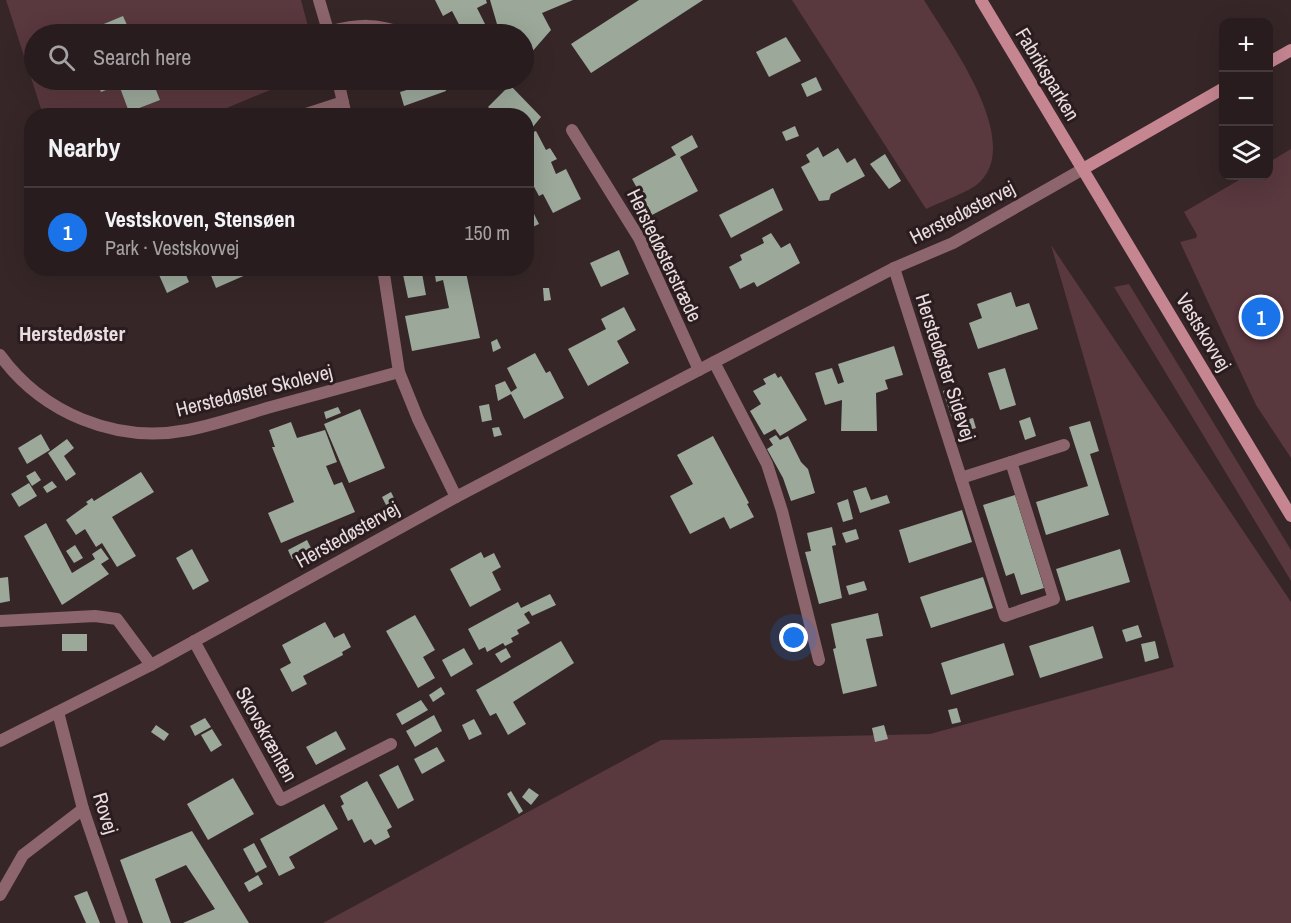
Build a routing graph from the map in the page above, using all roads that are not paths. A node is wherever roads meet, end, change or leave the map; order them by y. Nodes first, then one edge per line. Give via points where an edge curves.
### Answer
1 (319, 0) edge
2 (981, 0) edge
3 (326, 24) edge
4 (1291, 50) edge
5 (1273, 61) edge
6 (340, 90) edge
7 (1219, 91) edge
8 (343, 102) junction
9 (325, 108) edge
10 (344, 108) edge
11 (572, 130) dead end
12 (1083, 169) junction
13 (894, 268) junction
14 (384, 276) edge
15 (0, 355) edge
16 (714, 362) junction
17 (699, 370) junction
18 (399, 372) junction
19 (1064, 445) dead end
20 (1011, 462) junction
21 (961, 478) junction
22 (456, 497) junction
23 (1291, 516) edge
24 (0, 621) edge
25 (194, 641) junction
26 (819, 660) dead end
27 (151, 664) junction
28 (58, 712) junction
29 (0, 741) edge
30 (391, 744) dead end
31 (83, 809) junction
32 (0, 895) edge
33 (122, 923) edge

1 - 3 street
2 - 12 street, Fabriksparken
4 - 5 street
6 - 8 street
7 - 12 street, Herstedøstervej
8 - 9 street
8 - 10 street
11 - 17 street, Herstedøsterstræde via 639,238
12 - 13 street, Herstedøstervej via 953,243
12 - 23 street, Vestskovvej
13 - 16 street, Herstedøstervej
13 - 21 street, Herstedøster Sidevej
14 - 18 street
15 - 18 street, Herstedøster Skolevej via 11,371 40,397 73,417 110,429 148,434 187,430
16 - 17 street, Herstedøstervej
16 - 26 street via 767,464
17 - 22 street, Herstedøstervej
18 - 22 street
19 - 20 street
20 - 21 street
20 - 21 street, Herstedøster Sidevej via 1054,599 1005,616
22 - 25 street, Herstedøstervej
24 - 27 street via 95,616 117,619
25 - 27 street, Herstedøstervej
25 - 30 street, Skovskrænten via 281,800
27 - 28 street, Herstedøstervej
28 - 29 street, Herstedøstervej
28 - 31 street, Rovej
31 - 32 street via 23,855
31 - 33 street, Rovej

